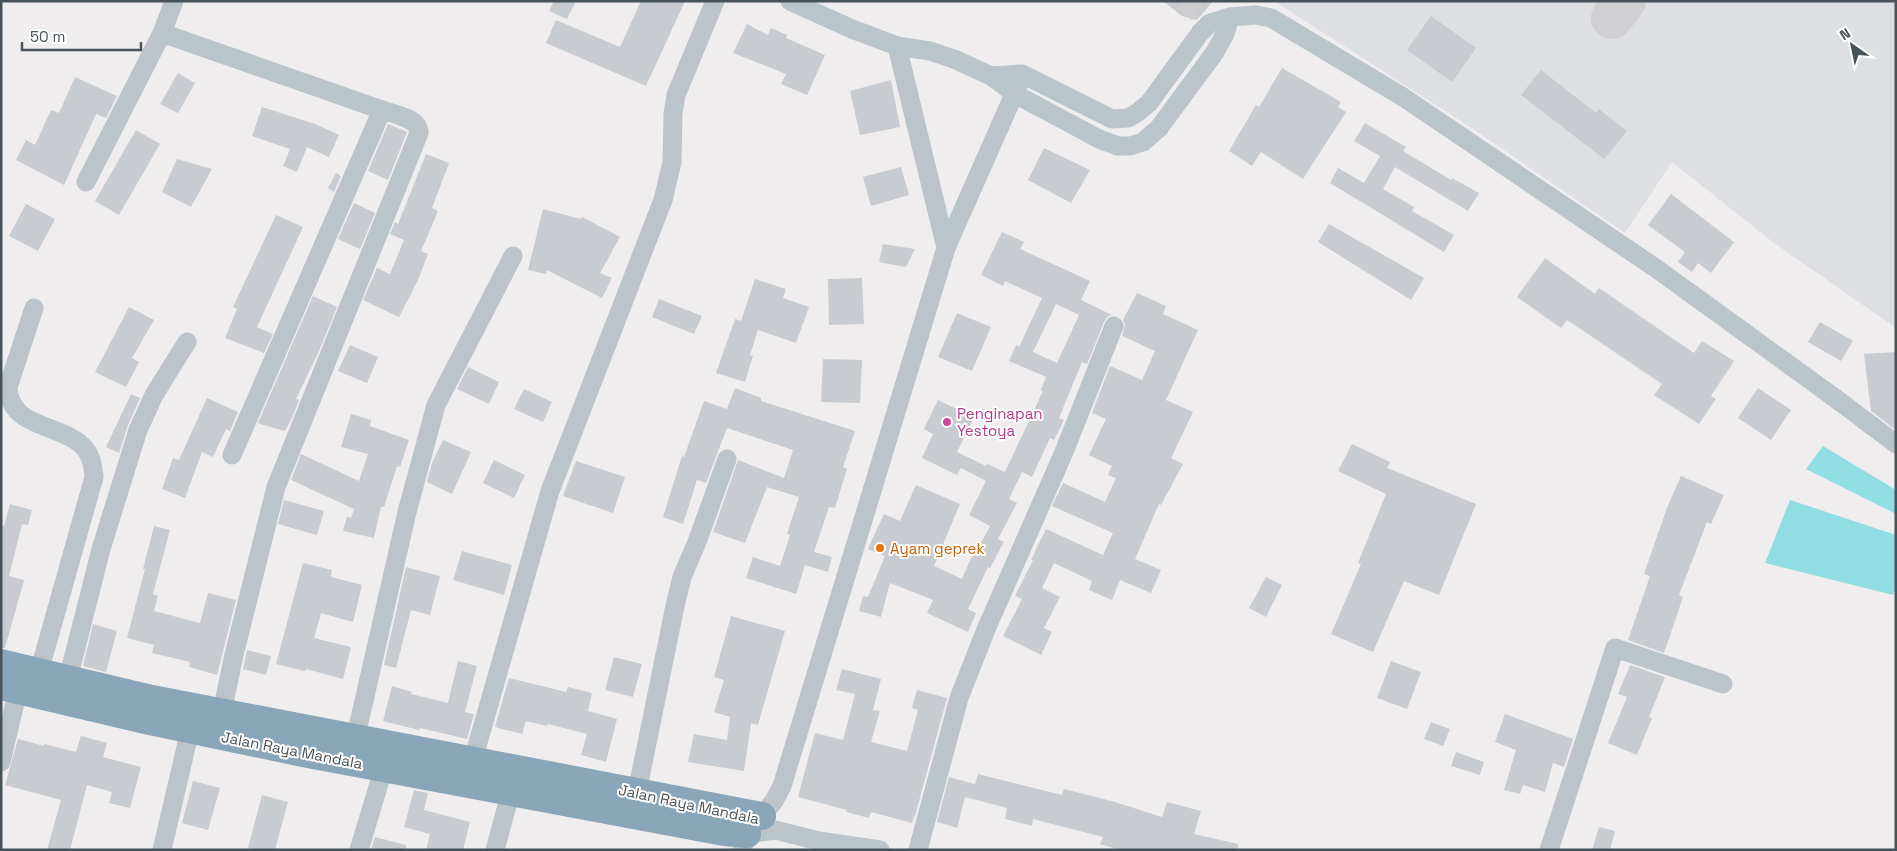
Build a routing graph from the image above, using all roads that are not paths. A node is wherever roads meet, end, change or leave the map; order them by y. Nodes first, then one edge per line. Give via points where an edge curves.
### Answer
1 (174, 1) edge
2 (715, 1) edge
3 (790, 1) edge
4 (1217, 22) junction
5 (162, 32) junction
6 (896, 46) junction
7 (1022, 74) junction
8 (991, 76) junction
9 (1015, 94) junction
10 (382, 110) junction
11 (86, 182) dead end
12 (946, 248) junction
13 (513, 256) dead end
14 (34, 308) dead end
15 (1114, 326) dead end
16 (187, 342) dead end
17 (1896, 444) edge
18 (232, 455) dead end
19 (727, 459) dead end
20 (1, 663) edge
21 (39, 672) junction
22 (68, 680) junction
23 (1723, 684) dead end
24 (10, 688) edge
25 (222, 712) junction
26 (190, 730) junction
27 (353, 749) junction
28 (473, 760) junction
29 (1, 762) edge
30 (384, 767) junction
31 (511, 791) junction
32 (637, 792) junction
33 (756, 832) edge
34 (162, 850) edge
35 (359, 850) edge
36 (495, 850) edge
37 (880, 850) edge
38 (918, 850) edge
39 (1549, 850) edge

1 - 5 street
2 - 28 street via 676,95 672,162 664,200 550,491
3 - 6 street
4 - 7 street via 1200,33 1149,103 1128,118 1112,119
4 - 9 street via 1215,52 1159,128 1143,142 1118,146 1099,139
4 - 17 street via 1256,15 1271,18 1403,97 1657,269
5 - 10 street
5 - 11 street
6 - 8 street via 930,51
6 - 12 street
7 - 8 street
7 - 9 street
8 - 9 street
9 - 12 street
10 - 18 street
10 - 25 street via 415,122 419,132 276,487
12 - 33 street via 782,786
13 - 27 street via 436,405 407,512
14 - 21 street via 8,393 13,404 32,422 75,439 84,447 90,455 94,477
15 - 38 street via 959,698
16 - 22 street via 154,395 138,430 101,549
19 - 32 street via 680,584
20 - 21 highway, Jalan Raya Mandala
21 - 22 highway, Jalan Raya Mandala
22 - 25 highway, Jalan Raya Mandala
23 - 39 street via 1615,648
24 - 26 highway, Jalan Raya Mandala
24 - 29 street
25 - 27 highway, Jalan Raya Mandala
26 - 27 highway, Jalan Raya Mandala
26 - 34 street
27 - 28 highway, Jalan Raya Mandala
27 - 30 highway, Jalan Raya Mandala
28 - 32 highway, Jalan Raya Mandala
30 - 31 highway, Jalan Raya Mandala
30 - 35 street
31 - 33 highway, Jalan Raya Mandala via 724,832
31 - 36 street
32 - 33 highway, Jalan Raya Mandala
33 - 37 street

